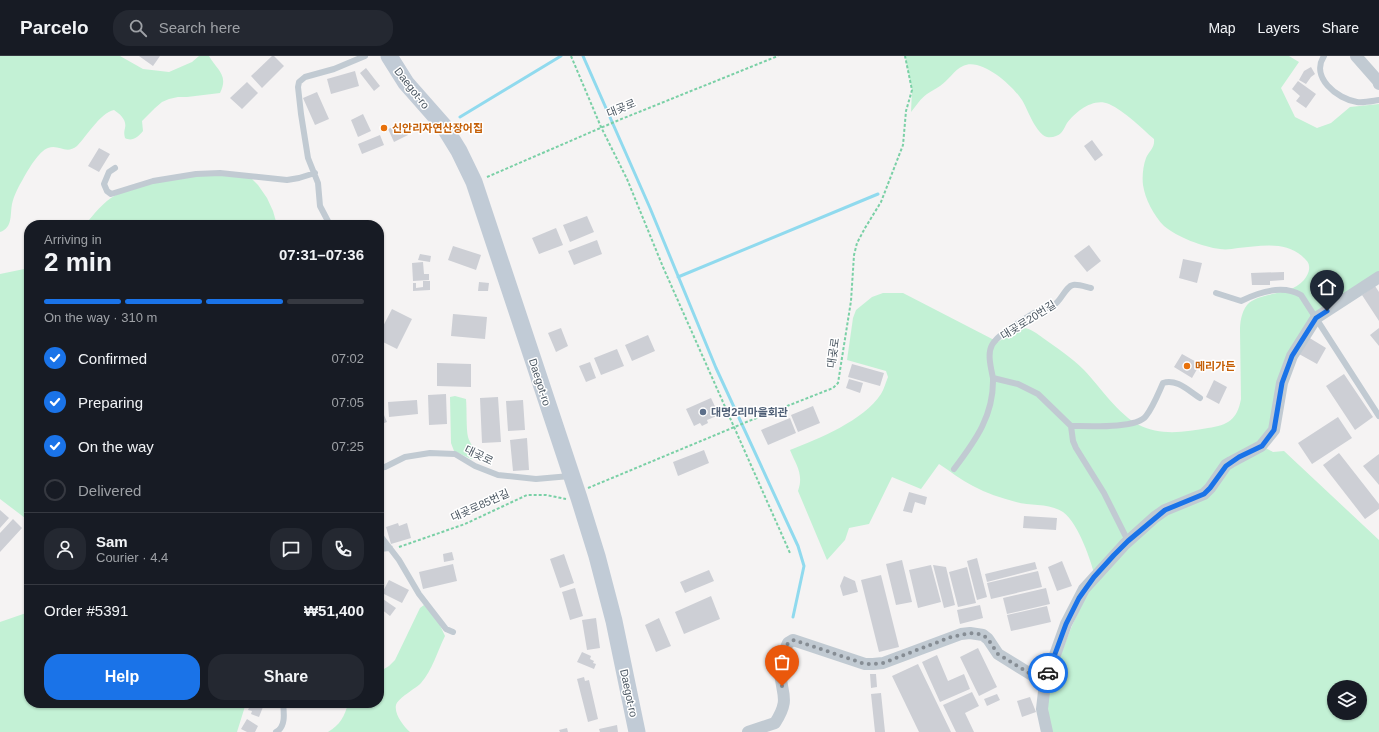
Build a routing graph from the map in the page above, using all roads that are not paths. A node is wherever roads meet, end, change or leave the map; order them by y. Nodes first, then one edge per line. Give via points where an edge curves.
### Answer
1 (365, 56) edge
2 (388, 56) edge
3 (1324, 56) edge
4 (1356, 56) edge
5 (1379, 84) edge
6 (1379, 100) edge
7 (115, 168) dead end
8 (315, 173) junction
9 (327, 220) edge
10 (1379, 277) edge
11 (1091, 288) dead end
12 (1216, 293) dead end
13 (1316, 318) junction
14 (993, 378) junction
15 (1200, 398) dead end
16 (1379, 416) edge
17 (1071, 426) junction
18 (384, 467) edge
19 (954, 469) dead end
20 (572, 476) junction
21 (384, 540) edge
22 (1128, 541) junction
23 (390, 548) junction
24 (384, 549) edge
25 (452, 632) dead end
26 (1045, 683) junction
27 (283, 708) edge
28 (778, 727) edge
29 (276, 732) edge
30 (637, 732) edge
31 (748, 732) edge
32 (1047, 732) edge

1 - 8 lane via 334,69 305,77 299,82 308,158
2 - 20 street, Daegot-ro via 406,83 443,125 474,182
3 - 6 lane via 1320,68 1322,77 1333,92 1358,102
4 - 5 street
7 - 8 lane via 109,172 104,184 111,194 153,181 196,174 220,173 287,180
8 - 9 lane via 320,206
10 - 13 street
11 - 14 lane, 대곶로20번길 via 1072,285 1058,302 1035,313 997,339 992,345 990,355
12 - 13 lane via 1241,301 1255,294 1275,290 1294,291 1301,295
13 - 16 lane
13 - 22 street via 1292,356 1282,383 1274,430 1262,446 1226,466 1204,494 1165,510
14 - 17 lane via 1018,384 1038,394
14 - 19 lane via 994,391 985,423
15 - 17 lane via 1177,383 1163,383 1145,418 1138,422 1128,425
17 - 22 lane via 1076,448 1104,493
18 - 20 lane, 대곶로 via 405,457 430,453 455,454 475,466 498,475 536,479
20 - 30 street, Daegot-ro via 614,621
21 - 23 lane
22 - 26 street via 1094,577 1079,598 1066,624
23 - 24 lane
23 - 25 lane via 419,594 446,629
26 - 28 street via 998,654 988,639 978,634 956,636 873,664 865,664 794,640 788,643 780,663 785,702
26 - 32 street via 1042,709
27 - 29 lane via 282,727
28 - 31 street

